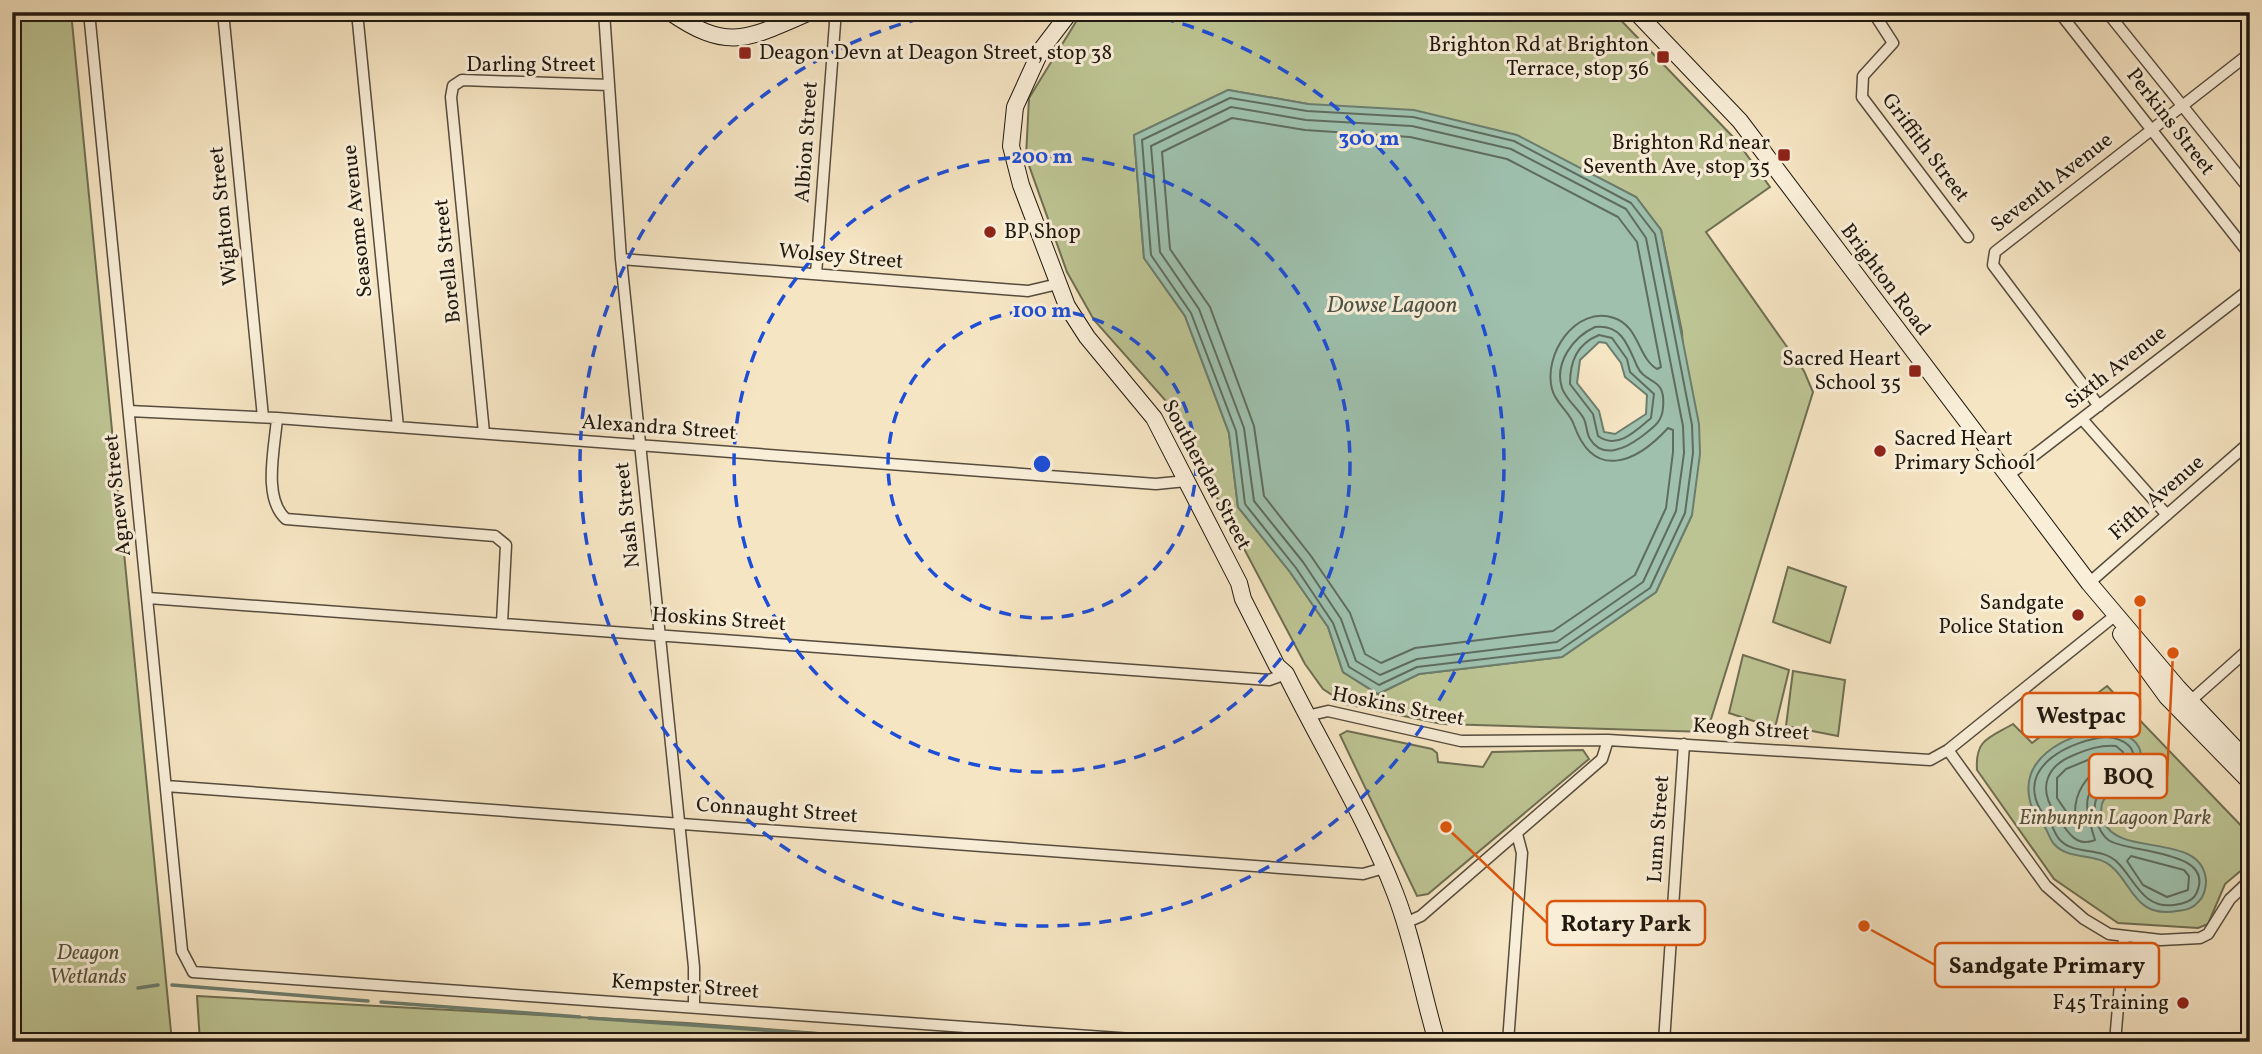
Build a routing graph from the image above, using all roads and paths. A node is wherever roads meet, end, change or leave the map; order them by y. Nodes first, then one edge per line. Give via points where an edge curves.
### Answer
1 (89, 12) edge
2 (223, 12) edge
3 (357, 12) edge
4 (670, 12) edge
5 (810, 12) edge
6 (833, 12) edge
7 (1070, 12) edge
8 (1636, 12) edge
9 (1873, 12) edge
10 (2059, 12) edge
11 (2107, 12) edge
12 (606, 14) edge
13 (2250, 53) edge
14 (609, 85) junction
15 (453, 86) joint
16 (2182, 106) junction
17 (2152, 129) junction
18 (2250, 190) edge
19 (1968, 237) dead end
20 (2250, 255) edge
21 (621, 259) junction
22 (816, 274) junction
23 (1058, 284) junction
24 (2250, 289) edge
25 (2099, 406) junction
26 (129, 411) junction
27 (263, 417) junction
28 (277, 418) junction
29 (2082, 419) junction
30 (397, 427) junction
31 (484, 433) junction
32 (2250, 442) edge
33 (640, 447) junction
34 (2006, 477) junction
35 (1186, 481) junction
36 (2167, 515) junction
37 (2090, 583) junction
38 (148, 598) junction
39 (2114, 617) junction
40 (502, 623) junction
41 (659, 634) junction
42 (2250, 648) edge
43 (1286, 674) junction
44 (2185, 706) junction
45 (1307, 716) junction
46 (1608, 740) junction
47 (1684, 744) junction
48 (1948, 750) junction
49 (2250, 764) edge
50 (2250, 782) edge
51 (166, 786) junction
52 (678, 823) junction
53 (1517, 834) junction
54 (1384, 868) junction
55 (2250, 880) edge
56 (1405, 923) junction
57 (2123, 937) junction
58 (1419, 966) junction
59 (193, 972) joint
60 (694, 1007) junction
61 (1175, 1042) edge
62 (1437, 1042) edge
63 (1446, 1042) edge
64 (1508, 1042) edge
65 (1664, 1042) edge
66 (2115, 1042) edge

1 - 26 street, Agnew Street
2 - 27 street, Wighton Street
3 - 30 street, Seasome Avenue
4 - 5 main road via 699,31 726,38 756,35
6 - 22 street, Albion Street
7 - 23 main road, Southerden Street via 1029,72 1011,130 1021,185
8 - 34 main road, Brighton Road via 1740,121
9 - 19 street, Griffith Street via 1893,43 1863,76 1862,97
10 - 17 street, Perkins Street
11 - 16 street, Perkins Street
12 - 14 street, Nash Street
13 - 16 street, Seventh Avenue
14 - 15 street, Darling Street via 463,80
14 - 21 street, Nash Street
15 - 31 street, Borella Street
16 - 17 street, Seventh Avenue
16 - 18 street, Perkins Street
17 - 20 street, Perkins Street
17 - 25 street, Seventh Avenue via 1995,251 1993,265
21 - 22 street, Wolsey Street
21 - 33 street, Nash Street
22 - 23 street, Wolsey Street via 1028,291
23 - 35 main road, Southerden Street via 1077,323 1154,418
24 - 25 street, Sixth Avenue
25 - 29 street, Sixth Avenue
26 - 27 street, Alexandra Street
26 - 38 street, Agnew Street
27 - 28 street, Alexandra Street
28 - 30 street, Alexandra Street
28 - 40 street via 276,510 286,519 495,536 506,545
29 - 34 street, Sixth Avenue
29 - 36 street
30 - 31 street, Alexandra Street
31 - 33 street, Alexandra Street
32 - 36 street, Fifth Avenue
33 - 35 street, Alexandra Street via 1156,484
33 - 41 street, Nash Street
34 - 37 main road, Brighton Road
35 - 43 main road, Southerden Street via 1277,666
36 - 37 street, Fifth Avenue
37 - 39 main road, Brighton Road
38 - 40 street, Hoskins Street
38 - 51 street, Agnew Street
39 - 44 main road, Brighton Road
39 - 48 street, Keogh Street
40 - 41 street, Hoskins Street
41 - 43 street, Hoskins Street via 1269,680
41 - 52 street, Nash Street
42 - 44 street
43 - 45 main road, Southerden Street
44 - 49 main road, Brighton Road
44 - 50 main road, Brighton Road
45 - 46 street, Hoskins Street via 1328,711 1461,741
45 - 54 main road, Southerden Street
46 - 47 street, Keogh Street
46 - 53 street via 1602,759
47 - 48 street, Keogh Street via 1920,761
47 - 65 street, Lunn Street
48 - 57 street via 2046,886 2097,928
51 - 52 street, Connaught Street
51 - 59 street, Agnew Street via 182,951
52 - 54 street, Connaught Street via 1363,874
52 - 60 street, Nash Street
53 - 56 street via 1421,916
53 - 64 street via 1522,853
54 - 56 main road, Southerden Street
55 - 57 street via 2200,938
56 - 58 main road, Southerden Street
57 - 66 street
58 - 62 main road, Southerden Street
58 - 63 main road, Southerden Street via 1432,989
59 - 60 street, Kempster Street
60 - 61 street, Kempster Street

